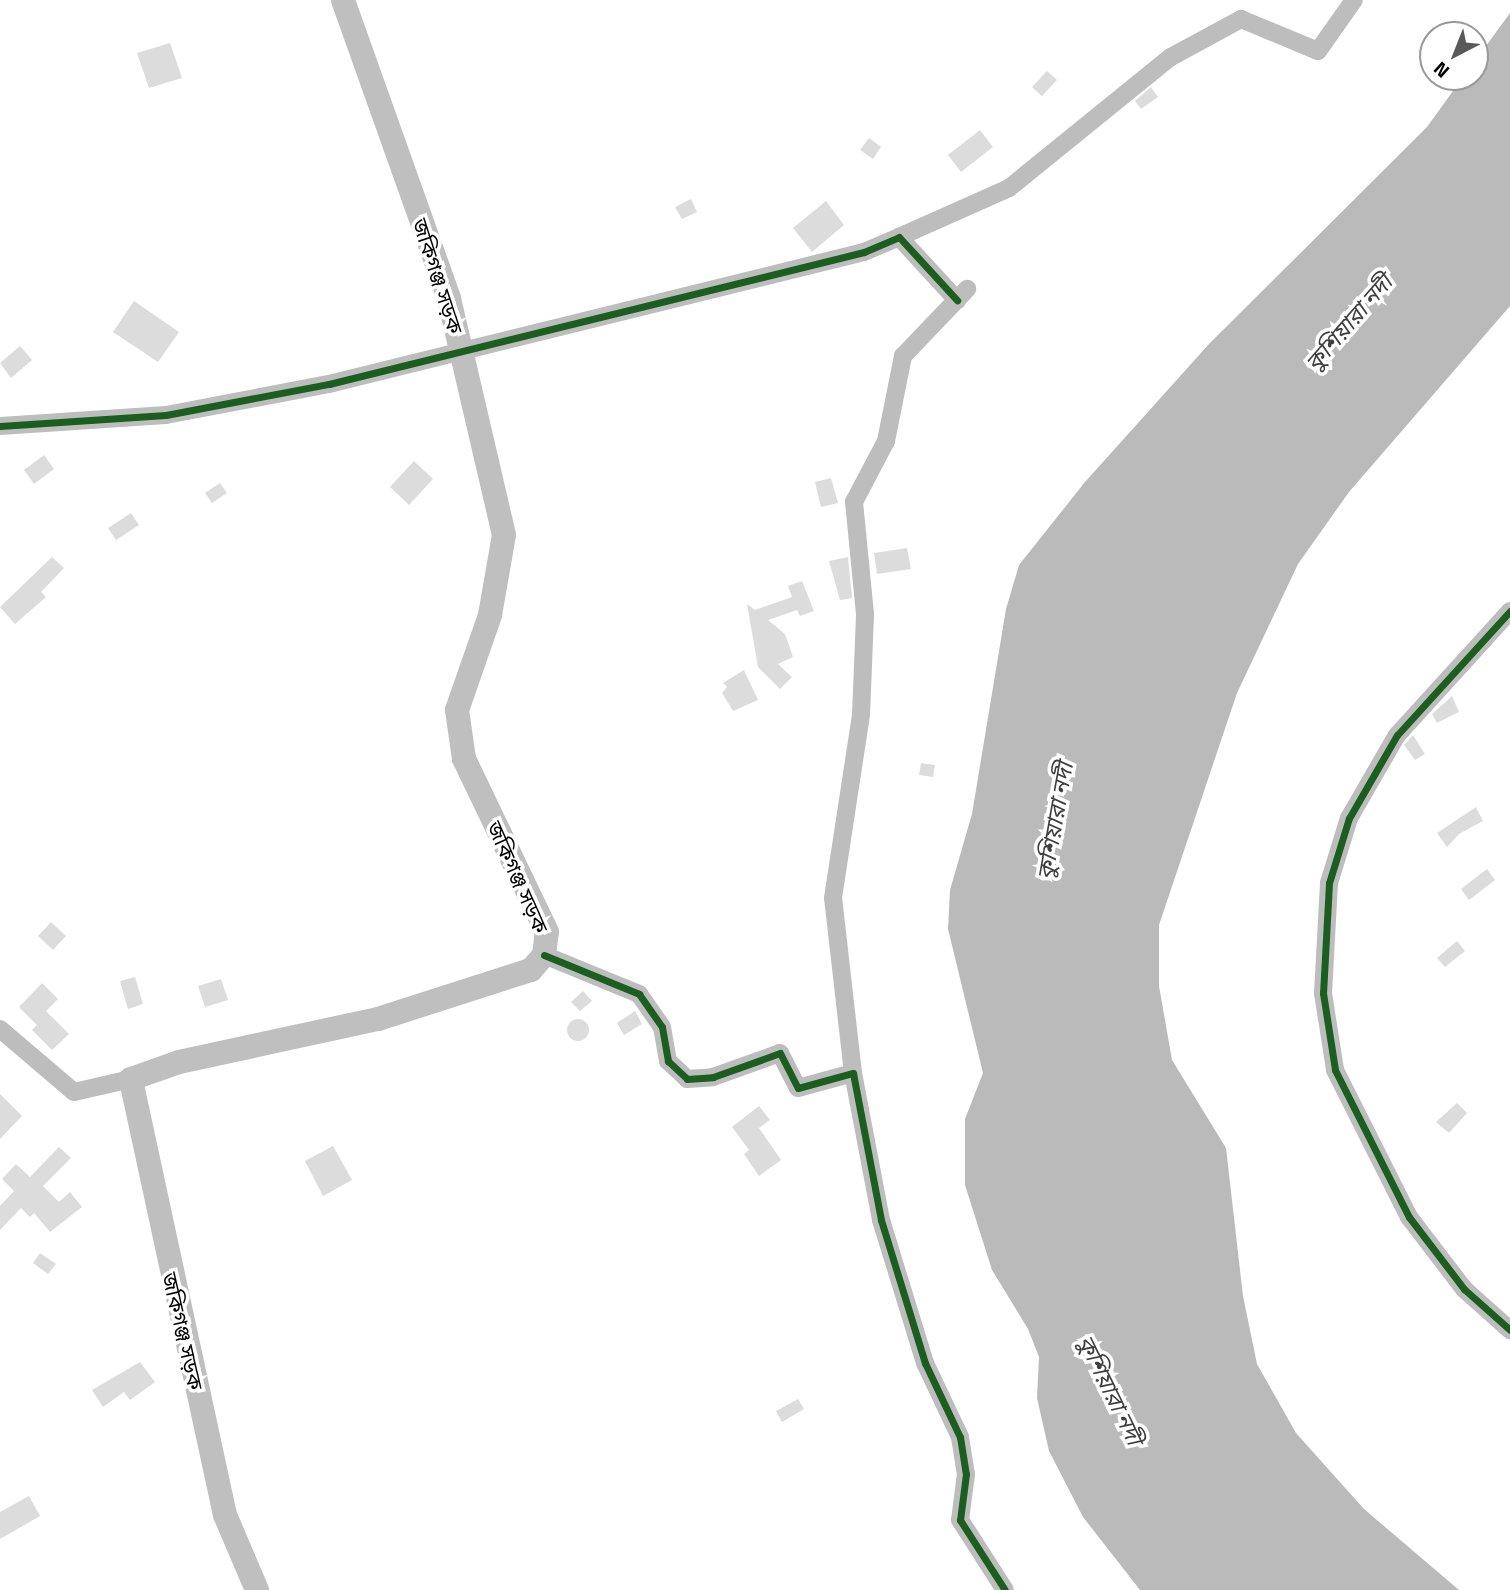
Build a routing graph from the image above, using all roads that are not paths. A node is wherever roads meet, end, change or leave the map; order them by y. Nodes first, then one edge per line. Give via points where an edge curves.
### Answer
1 (343, 0) edge
2 (1354, 0) edge
3 (899, 237) junction
4 (462, 352) junction
5 (0, 426) edge
6 (1510, 611) edge
7 (544, 955) junction
8 (0, 1029) edge
9 (853, 1073) junction
10 (131, 1079) junction
11 (1510, 1330) edge
12 (257, 1590) edge
13 (1005, 1590) edge

1 - 4 main road, জকিগঞ্জ সড়ক via 449,298
2 - 3 street via 1318,51 1241,19 1171,57 1009,188
3 - 4 street via 864,252
3 - 9 street via 962,295 903,356 886,440 854,502 865,614 861,715 833,898
4 - 5 street via 166,415
4 - 7 main road, জকিগঞ্জ সড়ক via 504,535 490,615 457,710 464,759 547,932
6 - 11 street via 1397,735 1349,818 1329,883 1323,993 1335,1070 1409,1217 1464,1289
7 - 9 street via 639,994 662,1027 668,1061 687,1079 713,1077 780,1053 798,1087
7 - 10 main road, জকিগঞ্জ সড়ক via 531,970 378,1018 179,1062
8 - 10 street via 74,1092
9 - 13 street via 885,1233 925,1363 960,1437 966,1474 960,1520
10 - 12 main road, জকিগঞ্জ সড়ক via 225,1515

